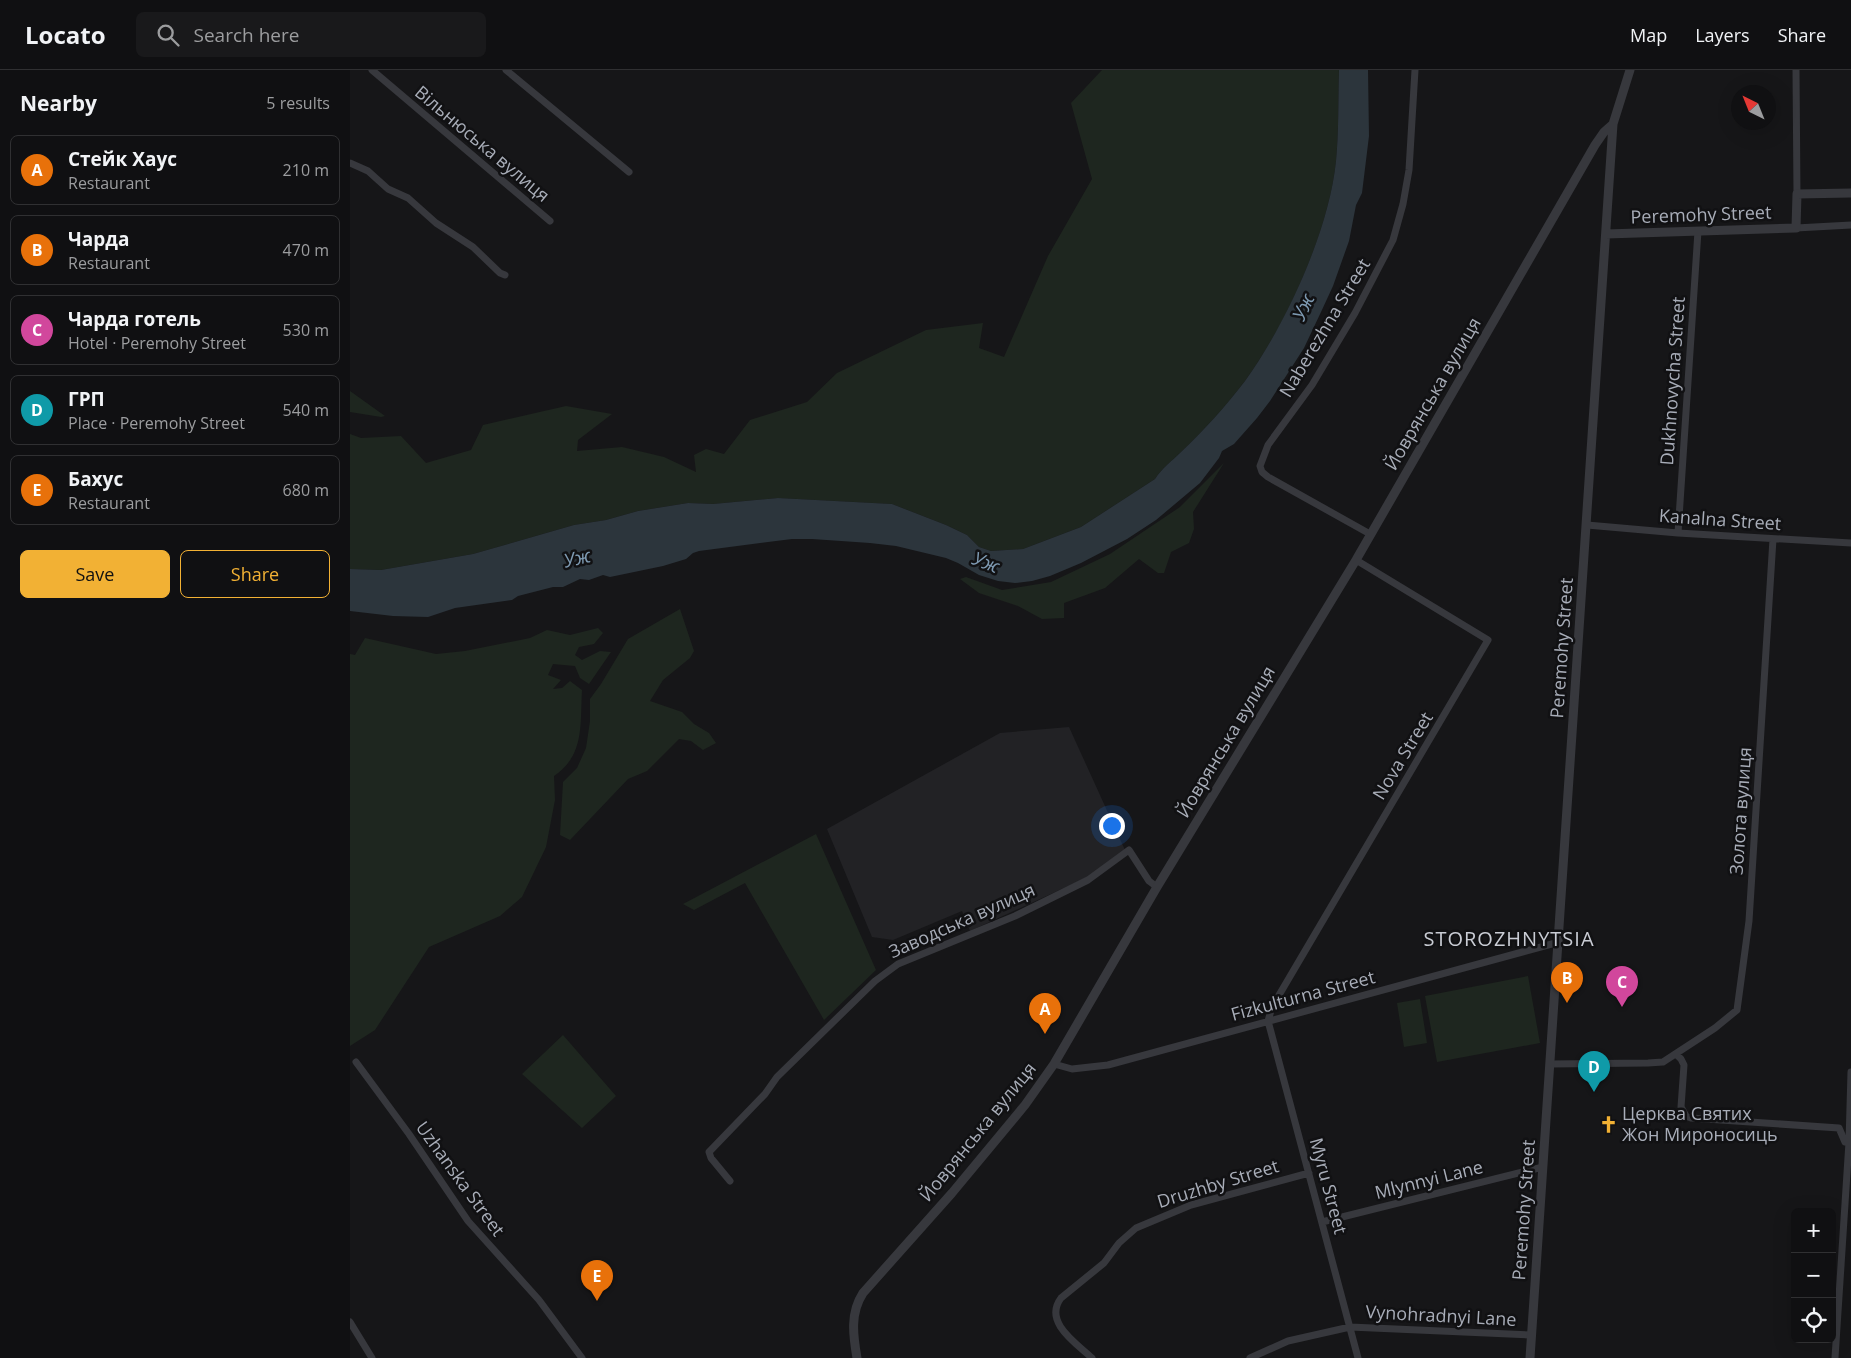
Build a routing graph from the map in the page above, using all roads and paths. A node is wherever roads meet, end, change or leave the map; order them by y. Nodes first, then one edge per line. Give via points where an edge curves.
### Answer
1 (372, 70) edge
2 (506, 70) edge
3 (1416, 70) edge
4 (1630, 70) edge
5 (1796, 70) edge
6 (1614, 124) junction
7 (350, 163) edge
8 (629, 172) dead end
9 (1851, 193) edge
10 (1798, 194) junction
11 (550, 221) dead end
12 (1851, 225) edge
13 (1796, 228) junction
14 (1698, 231) junction
15 (1606, 234) junction
16 (505, 275) dead end
17 (1587, 525) junction
18 (1678, 533) junction
19 (1370, 534) junction
20 (1773, 538) junction
21 (1851, 543) edge
22 (1356, 560) junction
23 (1157, 887) junction
24 (1559, 942) junction
25 (1268, 1021) junction
26 (1676, 1054) junction
27 (356, 1062) dead end
28 (1054, 1064) junction
29 (1550, 1064) junction
30 (1851, 1072) edge
31 (1850, 1083) edge
32 (1850, 1143) edge
33 (1543, 1167) junction
34 (1309, 1173) junction
35 (730, 1181) dead end
36 (1322, 1222) junction
37 (350, 1322) edge
38 (1350, 1327) junction
39 (1531, 1335) junction
40 (372, 1358) edge
41 (582, 1358) edge
42 (857, 1358) edge
43 (1092, 1358) edge
44 (1250, 1358) edge
45 (1358, 1358) edge
46 (1530, 1358) edge
47 (1835, 1358) edge

1 - 11 street, Вільнюська вулиця
2 - 8 street
3 - 19 street, Naberezhna Street via 1409,170 1394,240 1312,385 1268,445 1260,466 1268,477
4 - 6 street, Peremohy Street
5 - 10 street
6 - 15 street, Peremohy Street
6 - 19 street, Йоврянська вулиця via 1595,145
7 - 16 street via 368,171 388,189 408,198
9 - 10 street
10 - 13 street
12 - 13 street
13 - 14 street, Peremohy Street
14 - 15 street, Peremohy Street
14 - 18 street, Dukhnovycha Street
15 - 17 street, Peremohy Street
17 - 18 street, Kanalna Street
17 - 24 street, Peremohy Street
18 - 20 street, Kanalna Street
19 - 22 street, Йоврянська вулиця
20 - 21 street, Kanalna Street
20 - 26 street, Золота вулиця via 1749,921 1737,1010
22 - 23 street, Йоврянська вулиця
22 - 25 street, Nova Street via 1488,640 1272,1007
23 - 28 street, Йоврянська вулиця
23 - 35 street, Заводська вулиця via 1149,881 1129,850 1088,880 1015,916 887,971 777,1077 765,1094 709,1152
24 - 25 street, Fizkulturna Street
24 - 29 street, Peremohy Street
25 - 28 street, Fizkulturna Street via 1108,1065 1072,1069
25 - 34 street, Myru Street
26 - 29 street via 1663,1062
26 - 32 street via 1684,1065 1681,1107 1686,1116 1839,1128 1845,1142
27 - 41 street, Uzhanska Street via 468,1220 539,1300
28 - 42 street, Йоврянська вулиця via 1025,1106 863,1293 854,1314 852,1334
29 - 33 street, Peremohy Street
30 - 31 street
31 - 32 street
32 - 47 street
33 - 36 street, Mlynnyi Lane
33 - 39 street, Peremohy Street
34 - 36 street, Myru Street
34 - 43 street, Druzhby Street via 1191,1205 1128,1234 1104,1263 1056,1304 1057,1322
36 - 38 street, Myru Street
37 - 40 street
38 - 39 street, Vynohradnyi Lane
38 - 44 street, Vynohradnyi Lane via 1288,1341
38 - 45 street, Myru Street
39 - 46 street, Peremohy Street

